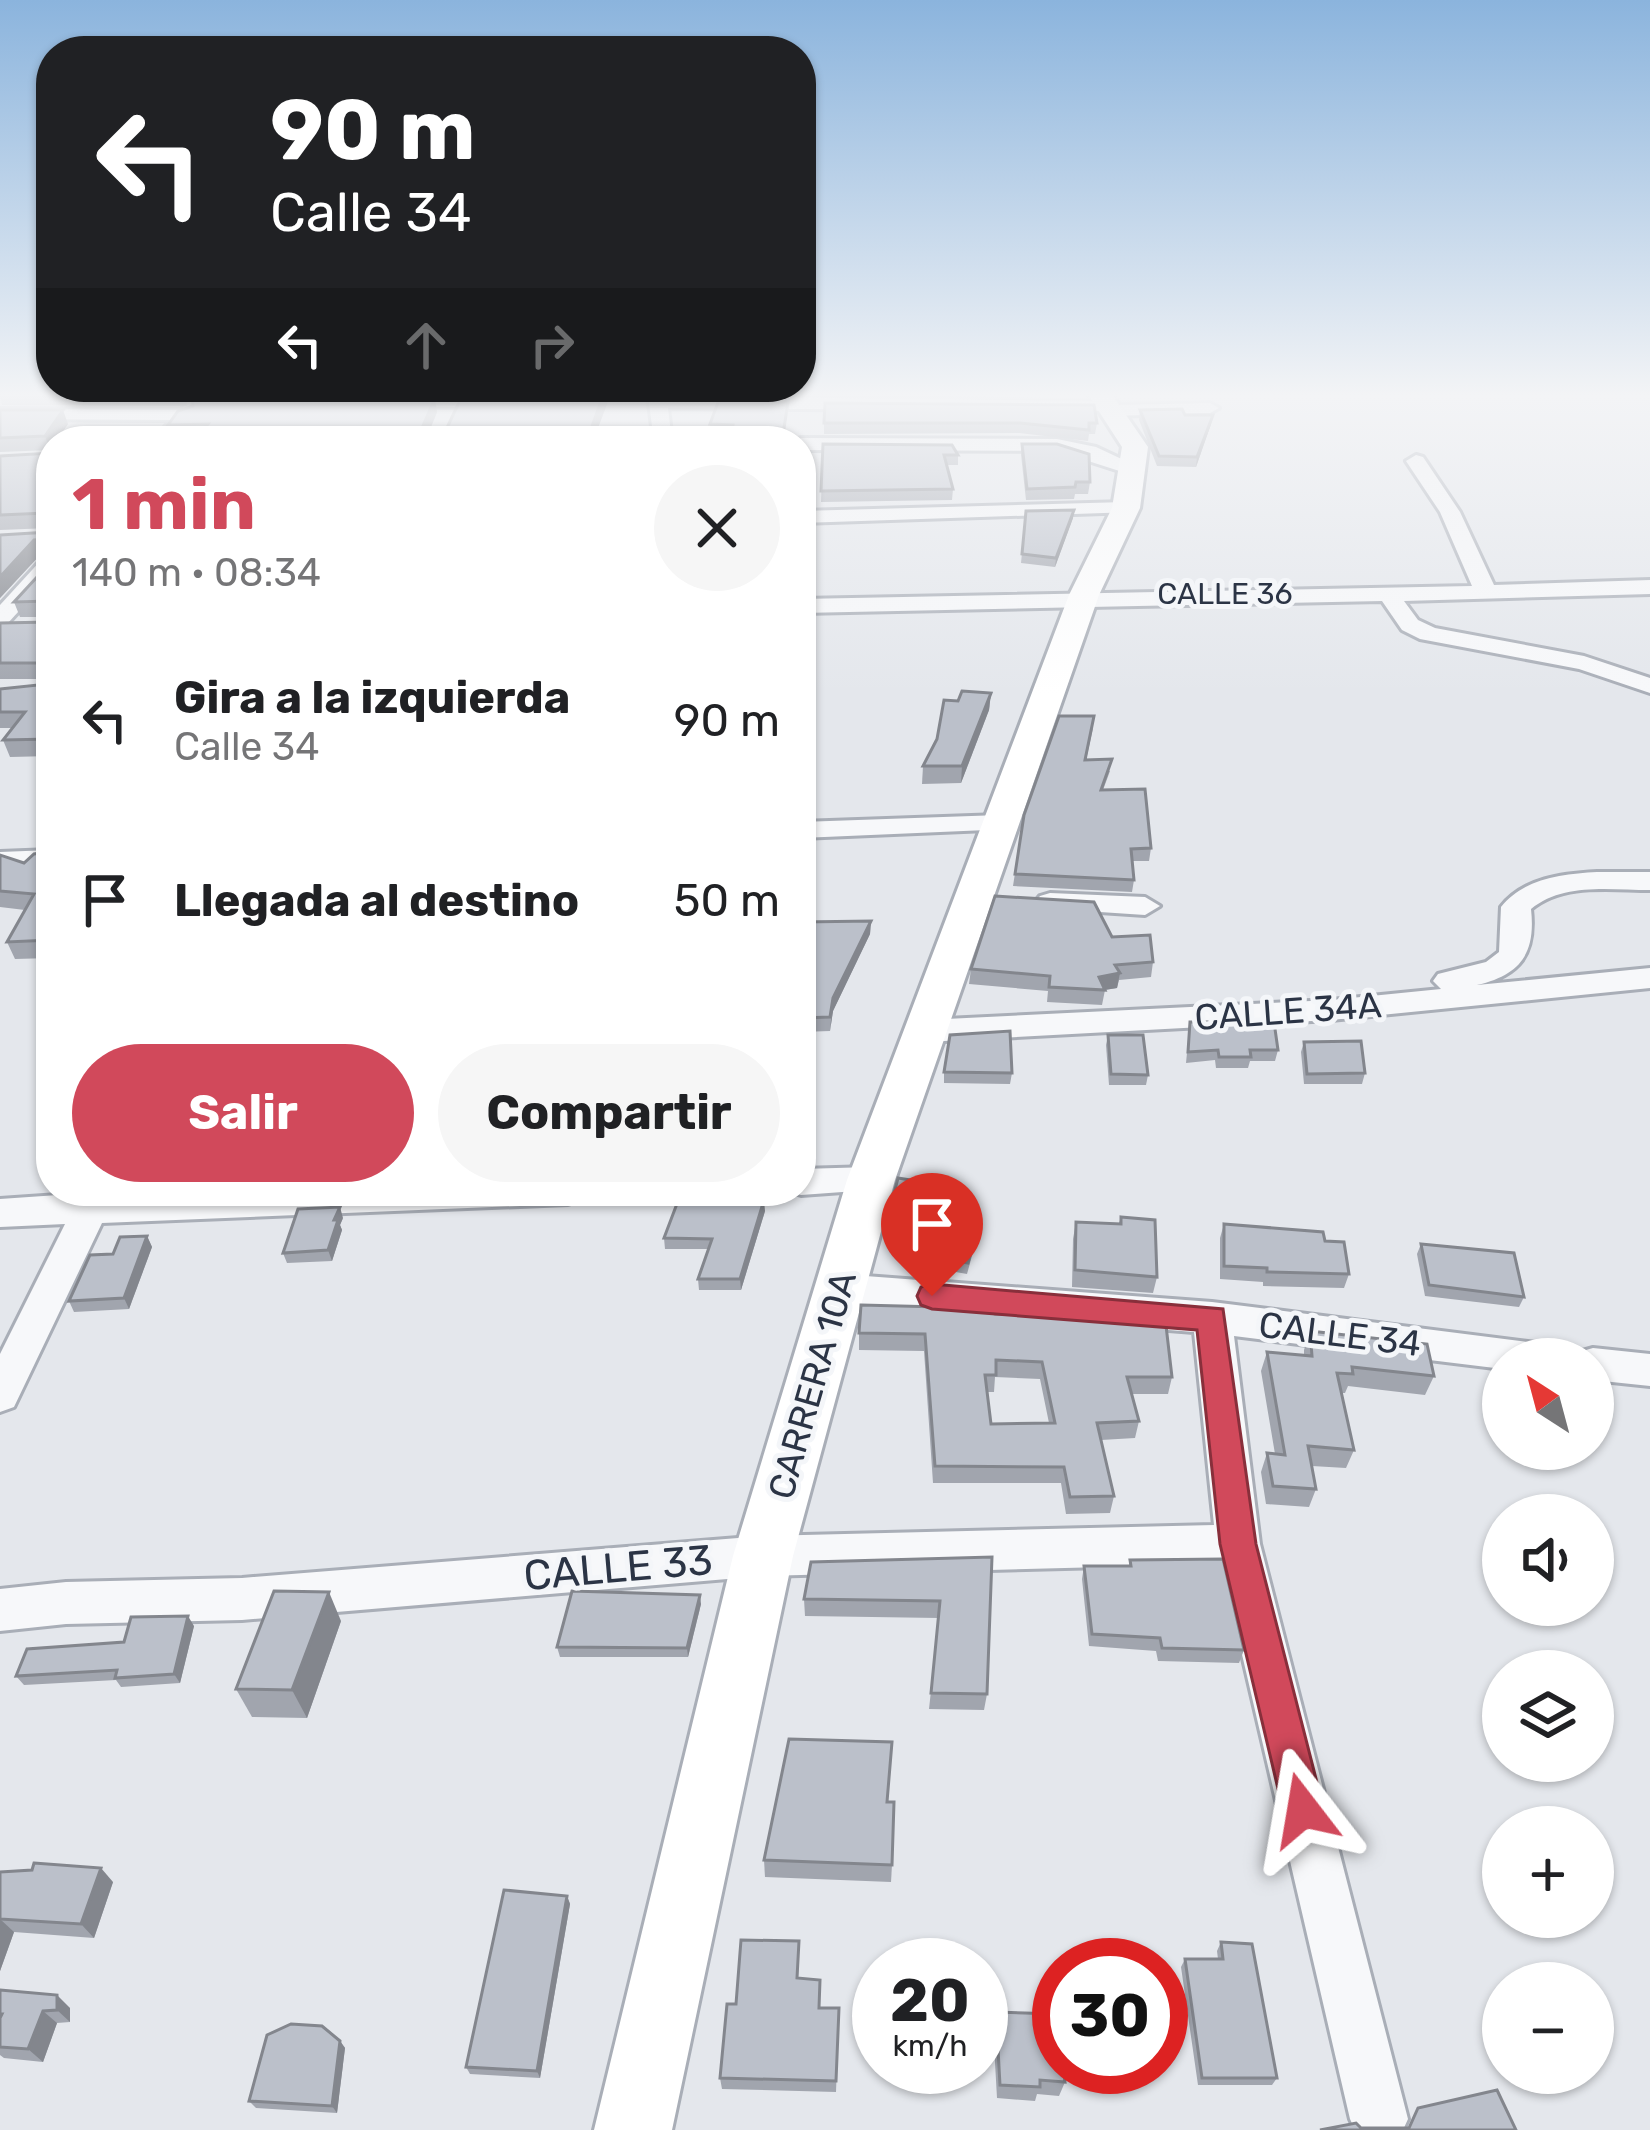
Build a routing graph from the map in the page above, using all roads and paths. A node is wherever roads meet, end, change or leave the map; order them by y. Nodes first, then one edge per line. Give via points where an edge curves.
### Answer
1 (1128, 495) edge
2 (1439, 495) edge
3 (1126, 508) junction
4 (816, 517) edge
5 (36, 583) edge
6 (1650, 587) edge
7 (1387, 593) junction
8 (1487, 594) junction
9 (1084, 596) junction
10 (816, 605) edge
11 (6, 625) edge
12 (1650, 686) edge
13 (1000, 823) junction
14 (816, 829) edge
15 (36, 859) edge
16 (0, 860) edge
17 (1650, 881) edge
18 (972, 898) junction
19 (1144, 906) dead end
20 (1650, 978) edge
21 (1331, 1010) junction
22 (926, 1031) junction
23 (872, 1180) junction
24 (816, 1182) edge
25 (52, 1206) edge
26 (93, 1206) edge
27 (0, 1213) edge
28 (839, 1289) junction
29 (1212, 1318) junction
30 (1482, 1350) edge
31 (1614, 1366) edge
32 (1650, 1370) edge
33 (0, 1395) edge
34 (1238, 1544) junction
35 (763, 1556) junction
36 (0, 1610) edge
37 (1379, 2119) dead end
38 (633, 2130) edge

1 - 3 street, CARRERA 10A
2 - 8 street
3 - 4 street
3 - 9 street, CARRERA 10A
5 - 11 street
6 - 8 street, CALLE 36
7 - 8 street, CALLE 36
7 - 9 street, CALLE 36
7 - 12 street via 1410,625 1428,634 1584,663
9 - 10 street, CALLE 36
9 - 13 street, CARRERA 10A
13 - 14 street
13 - 18 street, CARRERA 10A
15 - 16 street
17 - 21 street via 1551,885 1516,907 1522,941 1506,965
18 - 19 street
18 - 22 street, CARRERA 10A
20 - 21 street, CALLE 34A
21 - 22 street, CALLE 34A
22 - 23 street, CARRERA 10A
23 - 24 street
23 - 28 street, CARRERA 10A
25 - 27 street
26 - 33 street
28 - 29 street, CALLE 34
28 - 35 street, CARRERA 10A
29 - 30 street, CALLE 34
29 - 34 street
31 - 32 street
34 - 35 street, CALLE 33
34 - 37 street
35 - 36 street, CALLE 33 via 242,1599
35 - 38 street, CARRERA 10A

